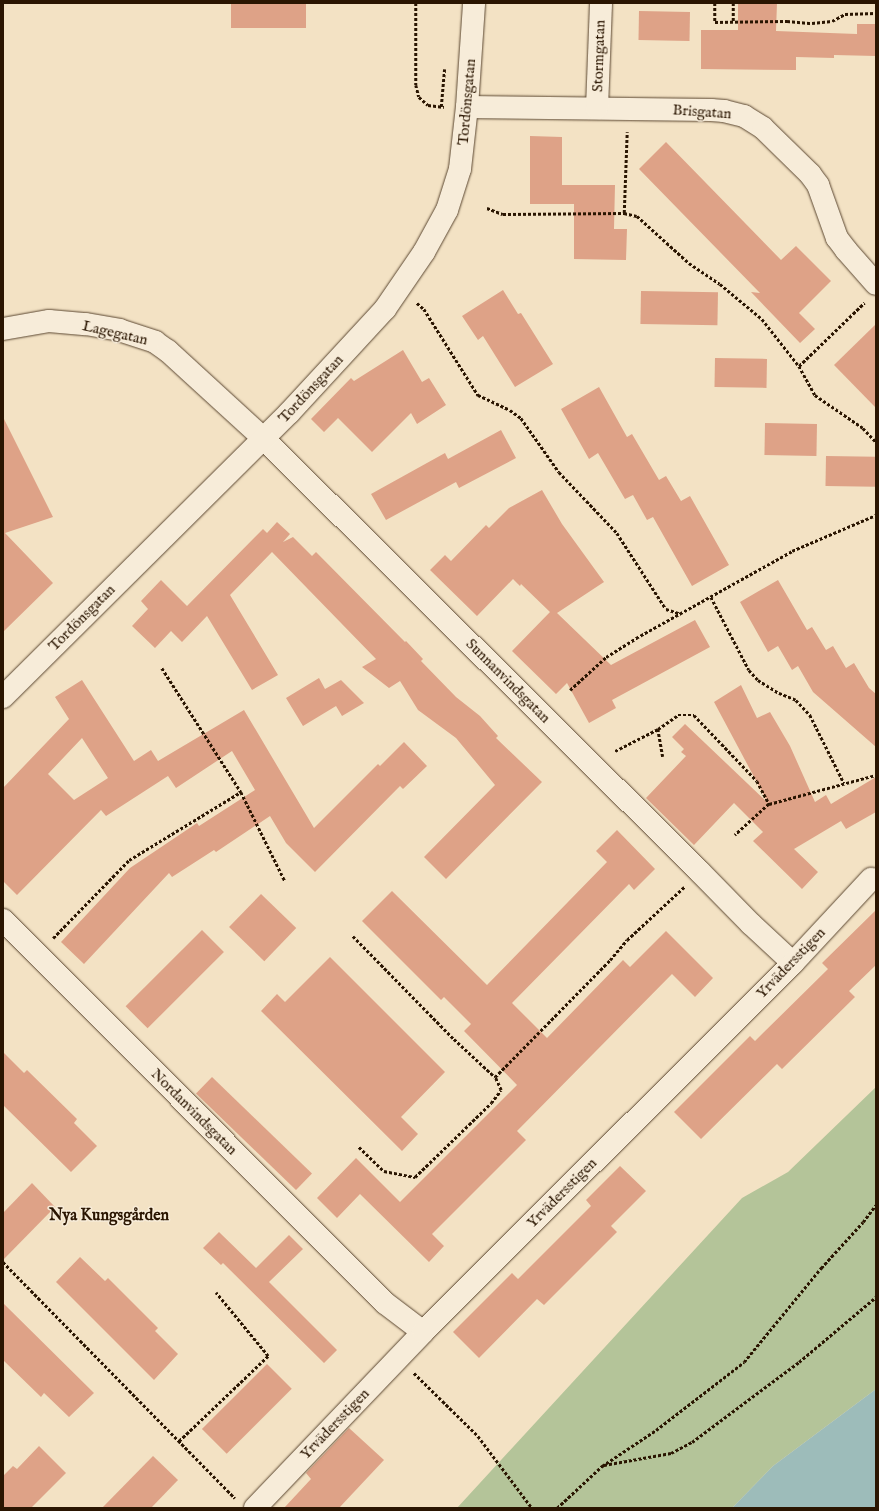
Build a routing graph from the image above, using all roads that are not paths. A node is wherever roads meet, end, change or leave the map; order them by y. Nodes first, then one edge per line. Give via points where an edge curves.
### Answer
1 (474, 3) edge
2 (600, 3) edge
3 (467, 107) junction
4 (597, 108) junction
5 (876, 284) edge
6 (3, 329) edge
7 (264, 439) junction
8 (3, 697) edge
9 (871, 879) dead end
10 (3, 920) edge
11 (793, 962) junction
12 (423, 1332) junction
13 (247, 1505) edge

1 - 3 street, Tordönsgatan
2 - 4 street, Stormgatan
3 - 4 street, Brisgatan
3 - 7 street, Tordönsgatan via 460,170 447,210 424,252 379,315
4 - 5 street, Brisgatan via 724,111 753,121 810,174 818,185 838,238
6 - 7 street, Lagegatan via 49,321 66,322 119,330 155,342
7 - 8 street, Tordönsgatan
7 - 11 street, Sunnanvindsgatan via 750,924
9 - 11 street, Yrvädersstigen
10 - 12 street, Nordanvindsgatan via 385,1303
11 - 12 street, Yrvädersstigen
12 - 13 street, Yrvädersstigen

